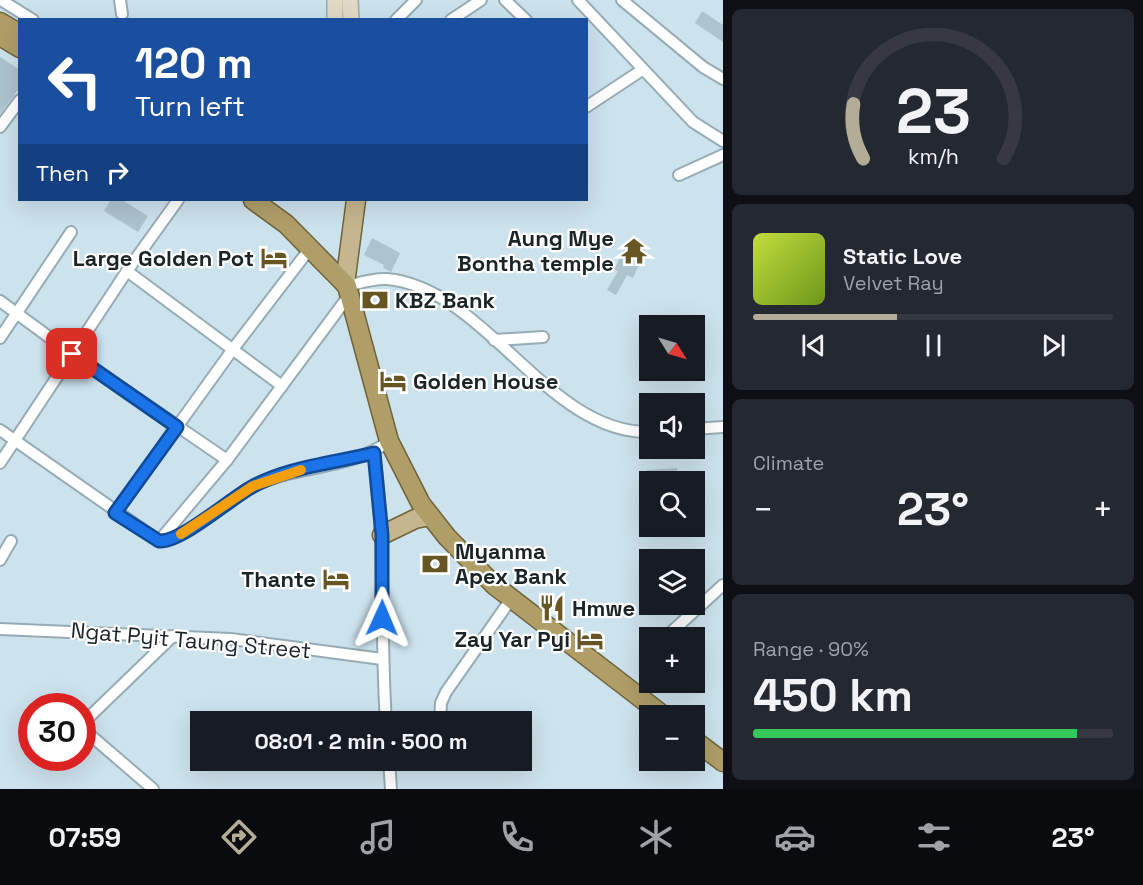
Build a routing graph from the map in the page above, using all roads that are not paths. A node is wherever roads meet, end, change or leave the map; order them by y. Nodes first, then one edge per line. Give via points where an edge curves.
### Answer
1 (1, 0) edge
2 (120, 0) edge
3 (334, 0) edge
4 (350, 0) edge
5 (416, 0) edge
6 (481, 0) edge
7 (505, 0) edge
8 (578, 0) edge
9 (622, 0) edge
10 (122, 14) dead end
11 (30, 18) edge
12 (335, 18) edge
13 (351, 18) edge
14 (398, 18) edge
15 (454, 18) edge
16 (524, 18) edge
17 (0, 22) edge
18 (18, 33) edge
19 (0, 36) edge
20 (18, 47) edge
21 (642, 70) junction
22 (723, 79) edge
23 (18, 103) edge
24 (588, 107) edge
25 (0, 127) edge
26 (723, 141) edge
27 (723, 155) edge
28 (679, 175) dead end
29 (177, 201) edge
30 (256, 201) edge
31 (356, 201) edge
32 (275, 208) edge
33 (71, 232) dead end
34 (311, 247) junction
35 (127, 271) junction
36 (347, 288) junction
37 (0, 301) edge
38 (16, 313) junction
39 (543, 337) dead end
40 (0, 338) edge
41 (494, 340) junction
42 (233, 349) junction
43 (72, 354) junction
44 (282, 386) junction
45 (177, 427) junction
46 (723, 427) edge
47 (705, 428) edge
48 (0, 430) edge
49 (639, 430) edge
50 (15, 440) junction
51 (382, 447) junction
52 (227, 460) junction
53 (0, 463) edge
54 (115, 513) junction
55 (430, 516) junction
56 (382, 535) junction
57 (11, 541) dead end
58 (159, 541) junction
59 (0, 560) edge
60 (723, 585) edge
61 (511, 599) junction
62 (677, 627) edge
63 (0, 629) edge
64 (173, 636) junction
65 (382, 659) junction
66 (650, 705) edge
67 (385, 711) edge
68 (441, 711) edge
69 (705, 748) edge
70 (723, 762) edge
71 (390, 771) edge
72 (153, 789) edge
73 (391, 789) edge

1 - 11 street
2 - 10 street
3 - 12 main road
4 - 13 main road
5 - 14 street
6 - 15 street
7 - 16 street
8 - 21 street
9 - 22 street
17 - 18 highway
19 - 20 highway
21 - 24 street
21 - 26 street via 693,122
23 - 25 street
27 - 28 street
29 - 35 street
30 - 32 highway
31 - 36 main road
32 - 34 highway
33 - 38 street
34 - 36 highway
34 - 42 street
35 - 42 street
35 - 43 street
36 - 41 street via 379,279 408,284 444,299
36 - 44 street
36 - 51 highway via 376,404
37 - 38 street
38 - 40 street
38 - 43 street
39 - 41 street
41 - 49 street via 560,395 608,426
42 - 44 street
42 - 45 street
43 - 45 street
43 - 50 street
44 - 52 street
45 - 52 street
45 - 54 street
46 - 47 street
48 - 50 street
50 - 53 street
50 - 54 street
51 - 55 highway
51 - 56 street
51 - 58 street via 274,477 244,491 175,538
52 - 58 street
54 - 58 street
55 - 56 main road
55 - 61 highway via 474,567
56 - 65 street
57 - 59 street
60 - 62 street
61 - 66 highway
61 - 68 street via 446,692
63 - 64 street, Ngat Pyit Taung Street
64 - 65 street, Ngat Pyit Taung Street via 231,639
64 - 72 street via 84,726
65 - 67 street
69 - 70 highway
71 - 73 street

